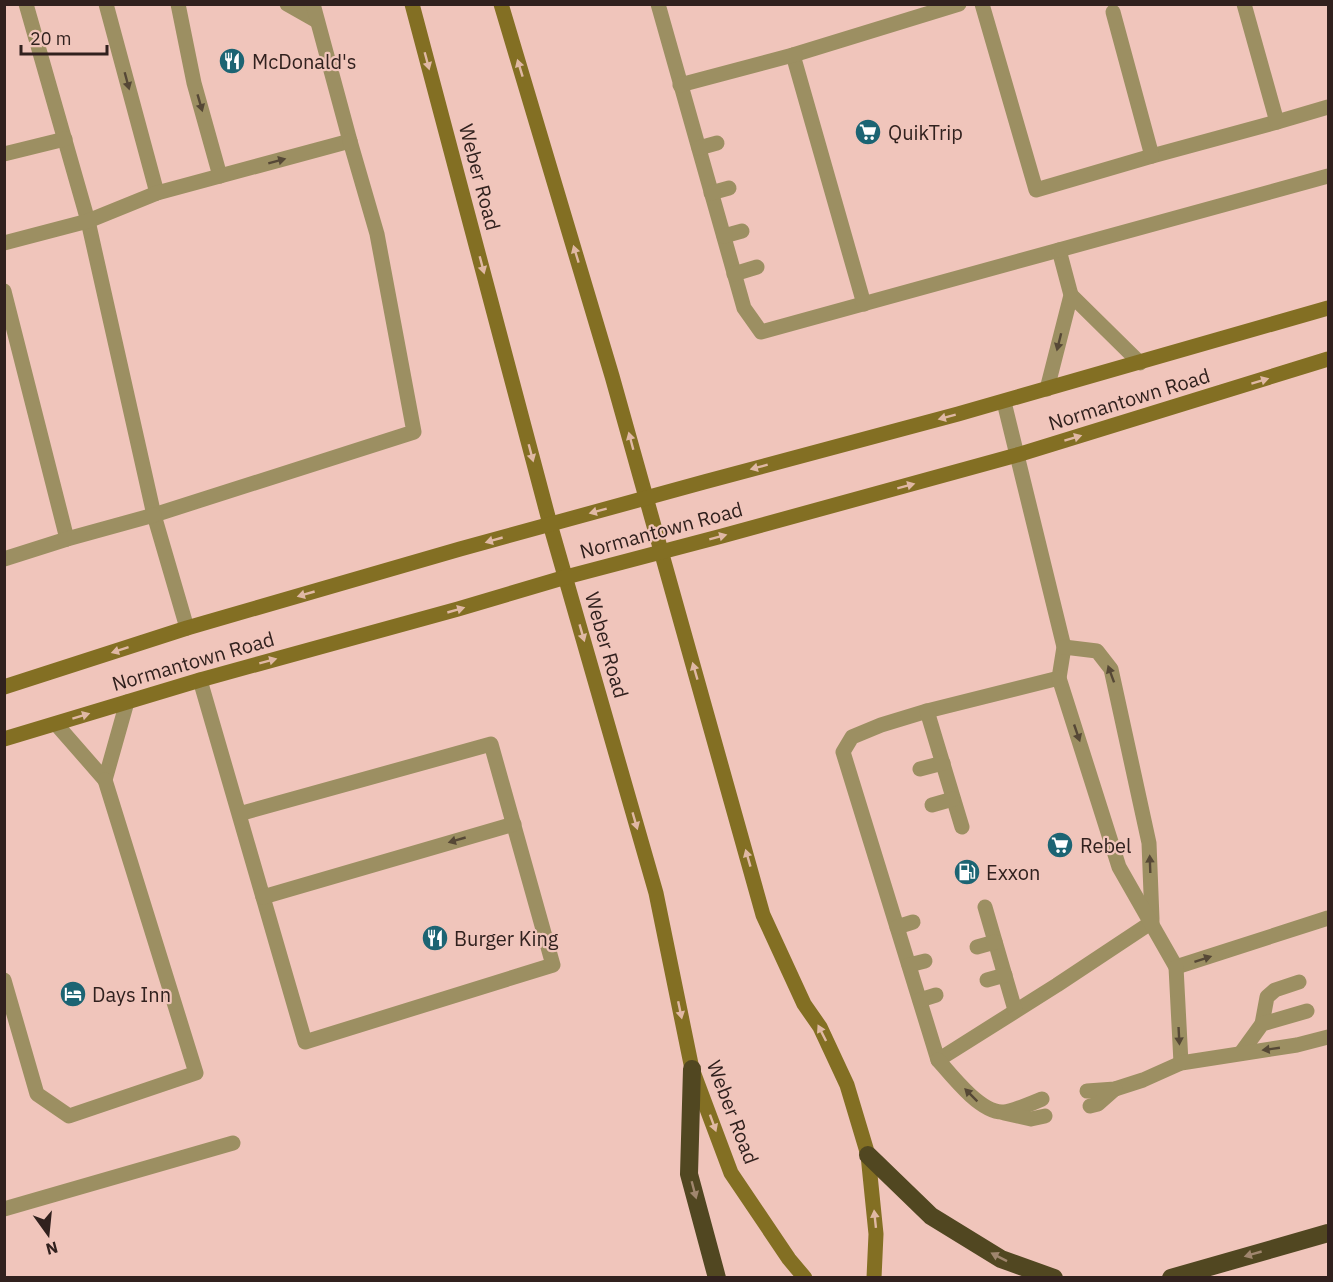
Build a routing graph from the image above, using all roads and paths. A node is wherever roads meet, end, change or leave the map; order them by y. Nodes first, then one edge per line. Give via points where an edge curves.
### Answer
1 (26, 4) edge
2 (106, 4) edge
3 (178, 4) edge
4 (287, 4) edge
5 (313, 4) edge
6 (412, 4) edge
7 (501, 4) edge
8 (658, 4) edge
9 (959, 4) edge
10 (982, 4) edge
11 (1244, 4) edge
12 (1113, 12) dead end
13 (317, 21) junction
14 (793, 55) junction
15 (680, 85) junction
16 (1329, 107) edge
17 (1277, 122) junction
18 (65, 139) junction
19 (350, 141) junction
20 (717, 143) dead end
21 (699, 148) junction
22 (4, 154) edge
23 (1152, 156) junction
24 (220, 176) junction
25 (1329, 176) edge
26 (729, 188) dead end
27 (711, 193) junction
28 (157, 194) junction
29 (88, 221) junction
30 (742, 231) dead end
31 (723, 236) junction
32 (4, 243) edge
33 (1059, 250) junction
34 (757, 267) dead end
35 (734, 274) junction
36 (4, 291) edge
37 (1071, 295) junction
38 (864, 304) junction
39 (1329, 308) edge
40 (1329, 359) edge
41 (1140, 363) junction
42 (1047, 389) junction
43 (1004, 402) junction
44 (1017, 455) junction
45 (646, 498) junction
46 (154, 514) junction
47 (550, 524) junction
48 (67, 539) junction
49 (661, 552) junction
50 (4, 559) edge
51 (566, 577) junction
52 (187, 628) junction
53 (1064, 647) junction
54 (1059, 678) junction
55 (200, 680) junction
56 (4, 687) edge
57 (127, 702) junction
58 (927, 711) junction
59 (56, 724) junction
60 (4, 739) edge
61 (943, 763) junction
62 (920, 769) dead end
63 (105, 780) junction
64 (953, 799) junction
65 (932, 805) dead end
66 (239, 814) junction
67 (880, 820) dead end
68 (514, 824) junction
69 (865, 824) junction
70 (962, 827) dead end
71 (893, 859) dead end
72 (877, 863) junction
73 (904, 893) dead end
74 (263, 897) junction
75 (888, 898) junction
76 (985, 907) dead end
77 (1329, 918) edge
78 (913, 922) dead end
79 (1152, 922) junction
80 (897, 927) junction
81 (995, 942) junction
82 (977, 947) dead end
83 (925, 961) dead end
84 (909, 965) junction
85 (1176, 968) junction
86 (1005, 975) junction
87 (4, 980) edge
88 (987, 980) dead end
89 (1299, 982) dead end
90 (936, 994) dead end
91 (920, 1000) junction
92 (1015, 1010) junction
93 (1307, 1011) dead end
94 (1262, 1024) junction
95 (1329, 1037) edge
96 (1241, 1053) junction
97 (938, 1060) junction
98 (1181, 1063) junction
99 (692, 1069) junction
100 (1042, 1099) dead end
101 (1088, 1099) dead end
102 (1002, 1113) junction
103 (1045, 1116) dead end
104 (233, 1143) dead end
105 (868, 1155) junction
106 (4, 1209) edge
107 (1329, 1233) edge
108 (717, 1278) edge
109 (805, 1278) edge
110 (874, 1278) edge
111 (1054, 1278) edge
112 (1171, 1278) edge

1 - 18 street
2 -> 28 street
3 -> 24 street via 194,83
4 - 13 street
5 - 13 street
6 -> 47 street, Weber Road
45 -> 7 street
8 - 15 street
9 - 14 street
10 - 23 street via 1036,190
11 - 17 street
12 - 23 street
13 - 19 street
14 - 15 street
14 - 38 street via 804,118 839,244
15 - 21 street
16 - 17 street
17 - 23 street
18 - 22 street
18 - 29 street
24 -> 19 street
19 - 46 street via 377,234 414,432
20 - 21 street
21 - 27 street
24 - 28 street
25 - 33 street
26 - 27 street
27 - 31 street
28 - 29 street
29 - 32 street
29 - 46 street
30 - 31 street
31 - 35 street
33 - 37 street
33 - 38 street
34 - 35 street
35 - 38 street via 744,308 761,332
36 - 48 street
37 - 41 street
37 -> 42 street
39 - 41 street, Normantown Road
44 -> 40 street, Normantown Road
41 - 42 street, Normantown Road
42 - 43 street, Normantown Road
43 - 44 street
43 -> 45 street, Normantown Road
49 -> 44 street, Normantown Road
44 - 53 street
45 -> 47 street, Normantown Road
45 - 49 street
46 - 48 street
46 - 52 street
47 - 51 street, Weber Road
47 -> 52 street, Normantown Road
48 - 50 street
49 - 51 street, Normantown Road
105 -> 49 street via 847,1084 763,915
55 -> 51 street, Normantown Road
51 -> 99 street, Weber Road via 656,894
52 -> 56 street, Normantown Road
53 - 54 street
79 -> 53 street via 1149,843 1111,669 1097,651
54 - 58 street
54 -> 79 street via 1119,867
55 - 57 street, Normantown Road
55 - 66 street
59 -> 57 street, Normantown Road
57 - 63 street
58 - 61 street
58 - 69 street via 852,737 843,752 862,788
59 - 60 street, Normantown Road
59 - 63 street
61 - 62 street
61 - 64 street
63 - 87 street via 196,1073 69,1116 37,1094
64 - 65 street
64 - 70 street
66 - 68 street via 491,744
66 - 74 street
67 - 69 street
68 -> 74 street
68 - 74 street via 553,965 305,1042
69 - 72 street
71 - 72 street
72 - 75 street
73 - 75 street
75 - 80 street
76 - 81 street
85 -> 77 street
78 - 80 street
79 - 85 street
79 - 92 street
80 - 84 street
81 - 82 street
81 - 86 street
83 - 84 street
84 - 91 street
85 -> 98 street
86 - 88 street
86 - 92 street
89 - 94 street via 1267,997
90 - 91 street
91 - 97 street
92 - 97 street
93 - 94 street
94 - 96 street
95 -> 96 street
96 - 98 street
102 -> 97 street via 982,1106
98 - 101 street
99 -> 108 highway via 689,1174
99 -> 109 street, Weber Road via 731,1173
100 - 102 street
102 - 103 street via 1031,1119
104 - 106 street
110 -> 105 street via 876,1234
111 -> 105 highway via 1001,1259 931,1216
107 -> 112 highway

